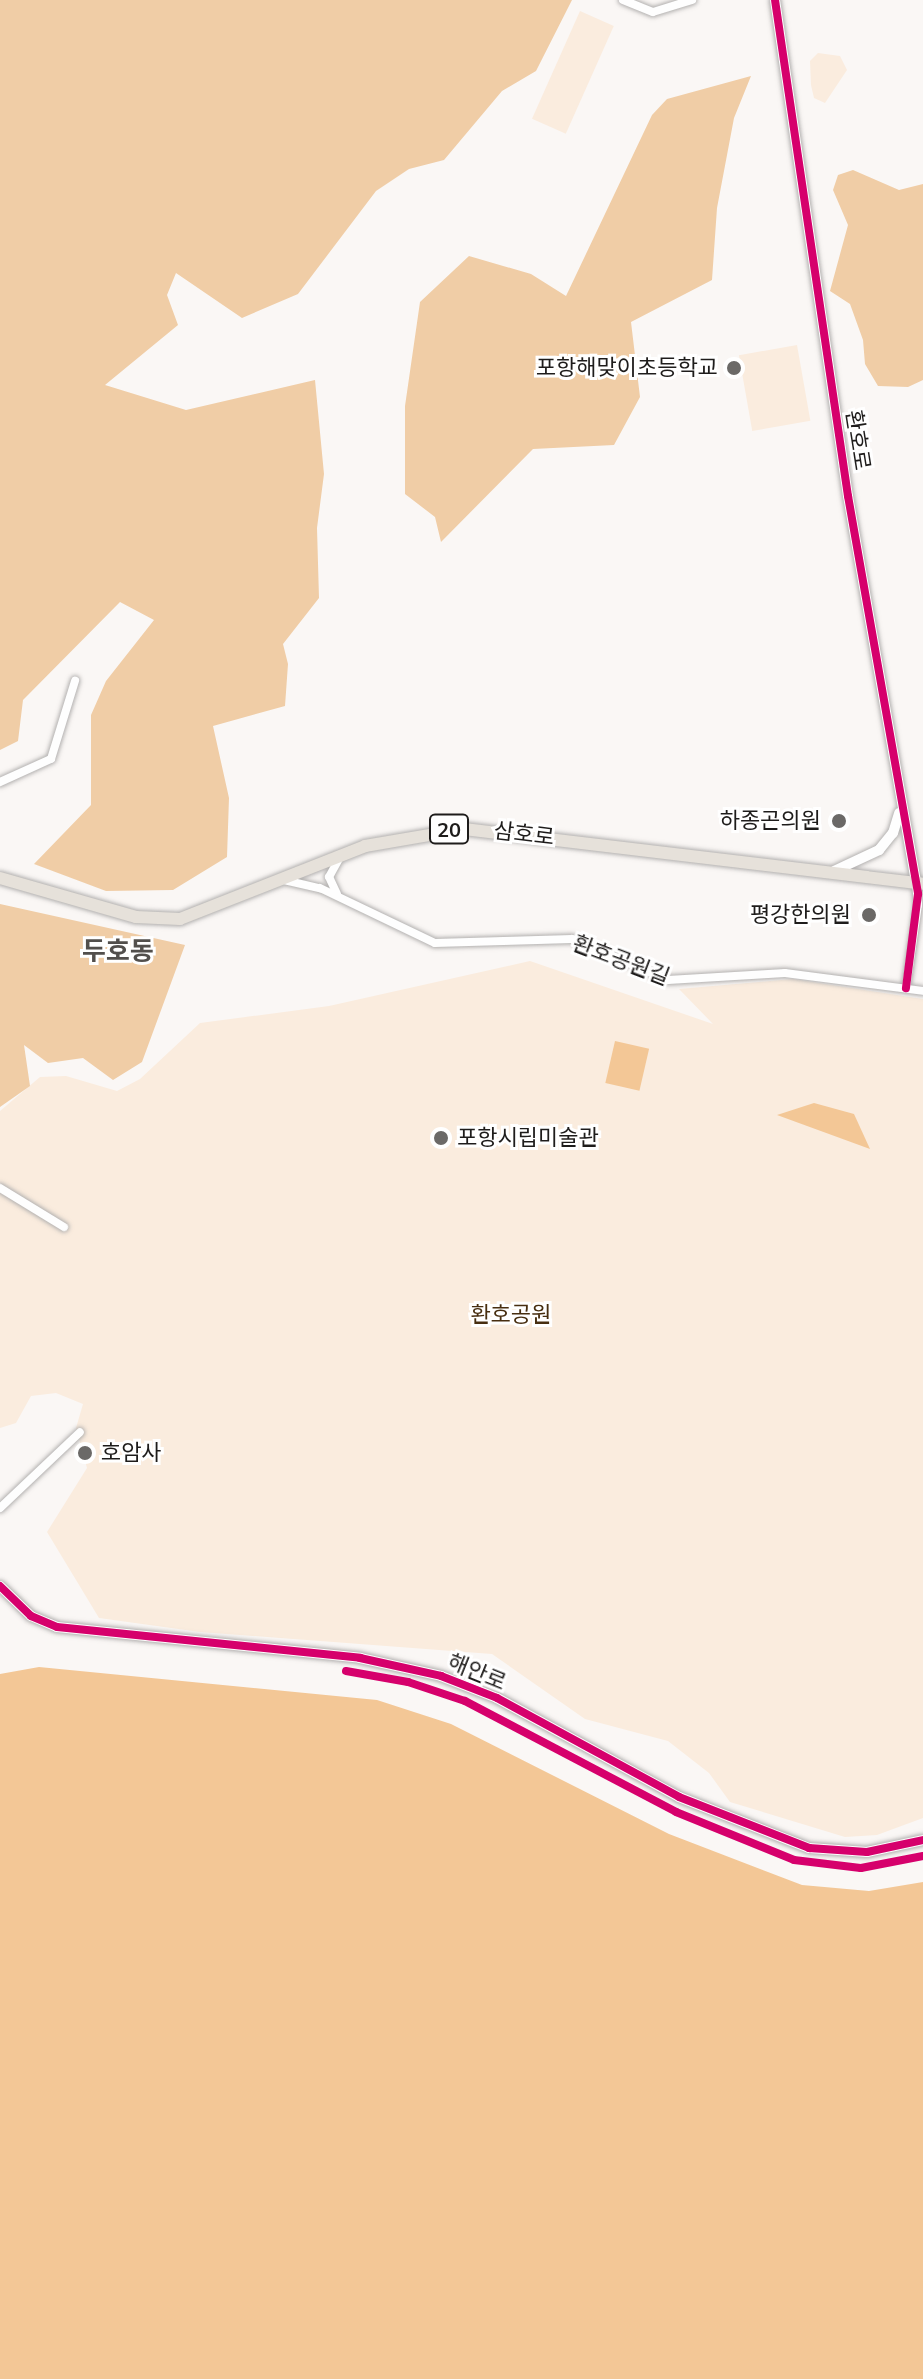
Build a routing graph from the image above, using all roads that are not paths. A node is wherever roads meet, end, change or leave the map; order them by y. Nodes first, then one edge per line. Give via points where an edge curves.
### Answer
1 (623, 0) edge
2 (692, 0) edge
3 (775, 0) edge
4 (75, 681) dead end
5 (0, 782) edge
6 (900, 808) junction
7 (345, 852) junction
8 (834, 871) junction
9 (0, 878) edge
10 (283, 880) junction
11 (919, 884) edge
12 (340, 897) junction
13 (906, 988) junction
14 (923, 991) edge
15 (0, 1188) edge
16 (64, 1227) dead end
17 (80, 1432) dead end
18 (0, 1508) edge
19 (0, 1586) edge
20 (923, 1840) edge

1 - 2 street via 653,12
3 - 6 street, 환호로
4 - 5 street via 51,759
6 - 8 street via 893,833 879,850
6 - 11 street, 환호로
7 - 8 main road, 삼호로 / 20 via 427,831 486,829
7 - 10 main road, 삼호로 / 20
7 - 12 street via 329,877
8 - 11 main road, 삼호로 / 20
9 - 10 main road, 삼호로 / 20 via 165,921 210,911
10 - 12 street, 환호공원길
11 - 13 street
12 - 13 street, 환호공원길 via 445,945 572,939 668,980 785,973
13 - 14 street, 환호공원길
15 - 16 street
17 - 18 street
19 - 20 street, 해안로 via 31,1616 57,1627 419,1668 497,1698 679,1797 809,1848 867,1852

